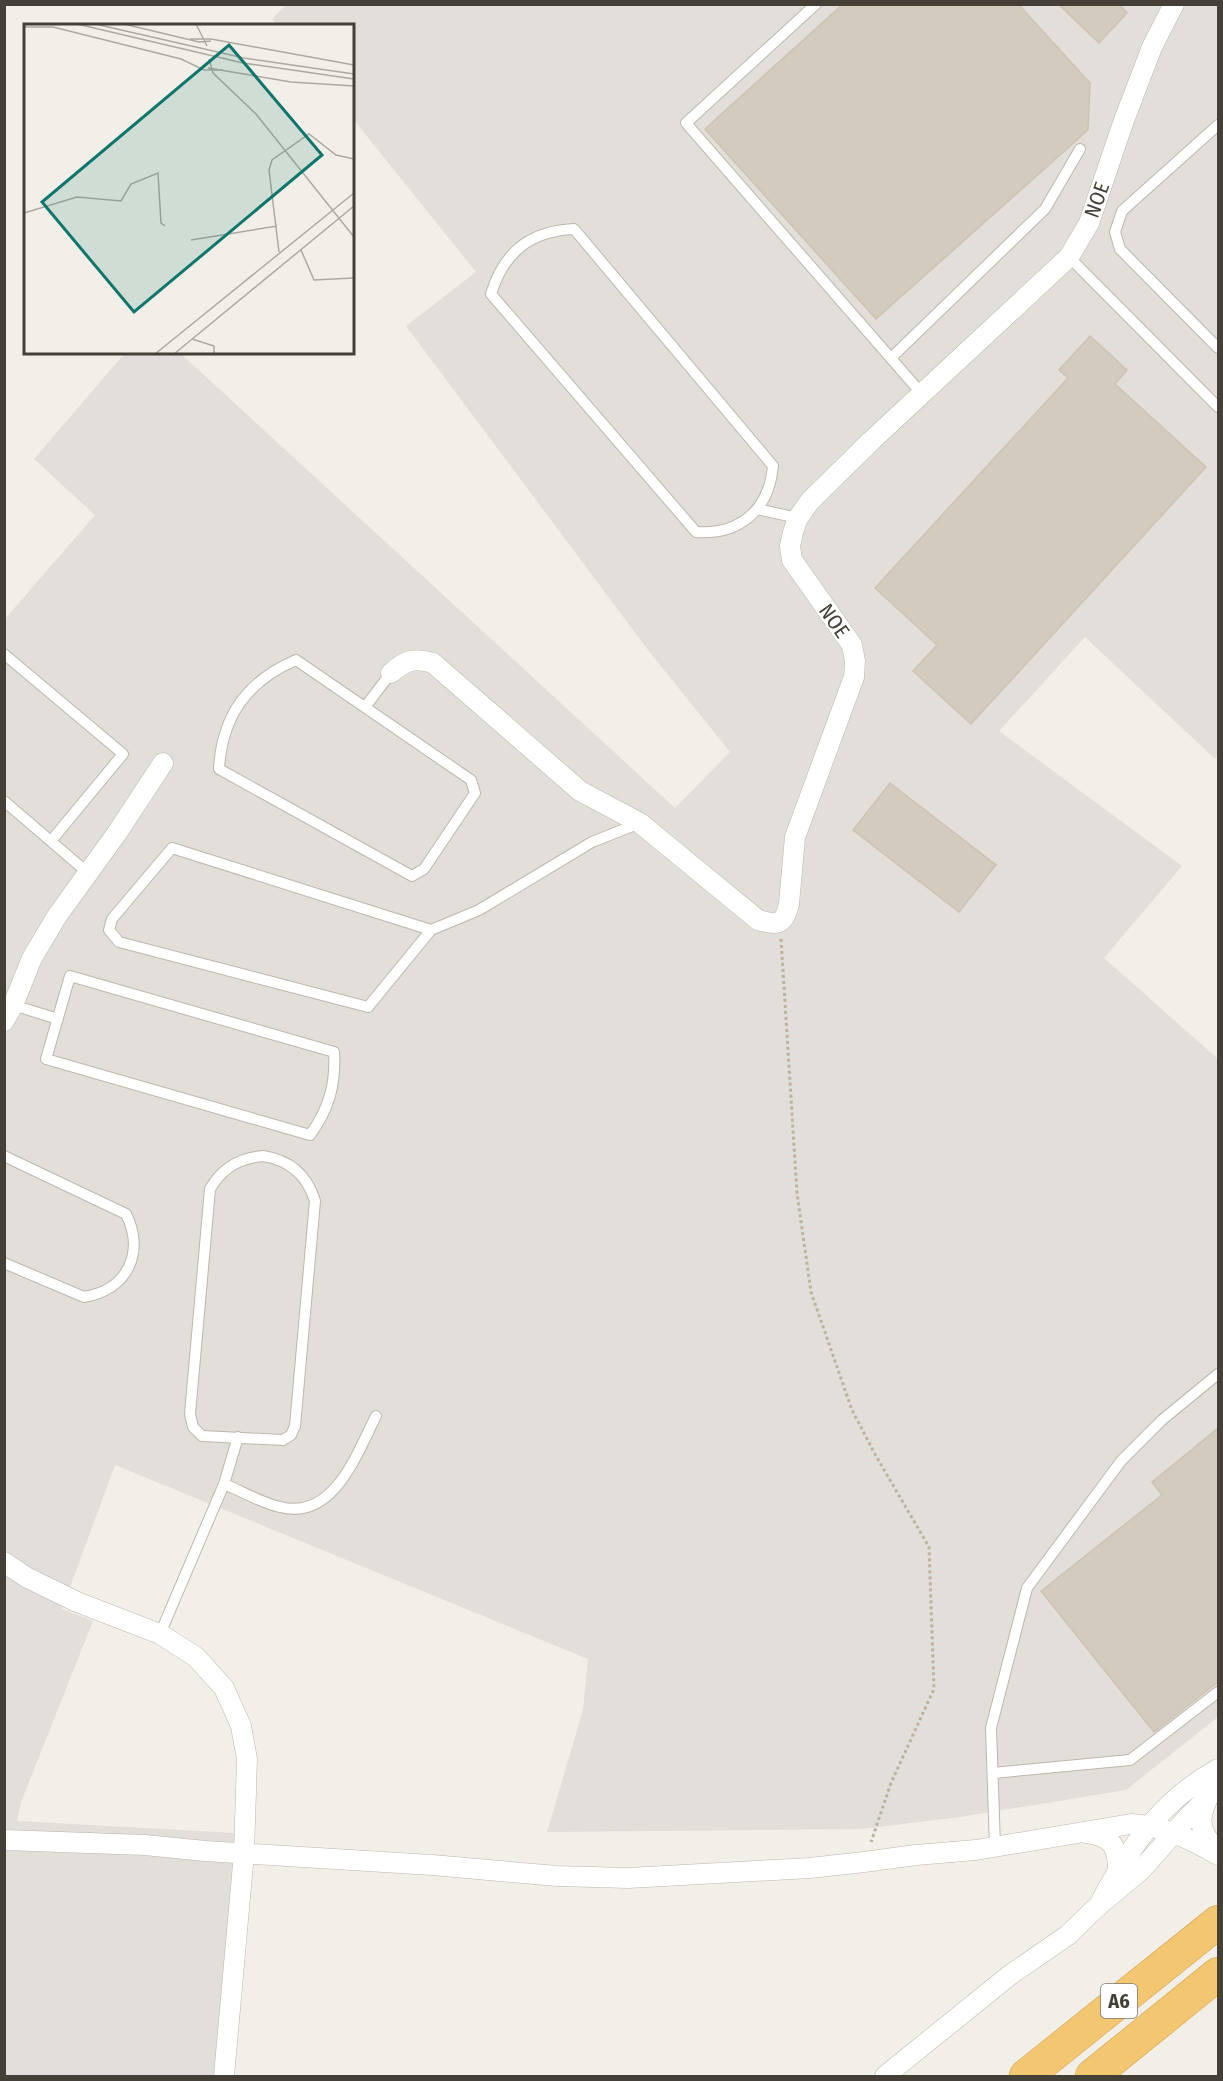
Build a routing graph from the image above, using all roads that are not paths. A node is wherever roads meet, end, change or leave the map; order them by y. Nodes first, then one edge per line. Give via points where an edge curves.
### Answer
1 (816, 4) edge
2 (1174, 4) edge
3 (1218, 125) edge
4 (1080, 148) dead end
5 (1069, 257) junction
6 (1218, 348) edge
7 (891, 358) junction
8 (922, 393) junction
9 (1218, 407) edge
10 (757, 509) junction
11 (798, 518) junction
12 (4, 654) edge
13 (392, 673) joint
14 (365, 707) junction
15 (163, 763) dead end
16 (4, 801) edge
17 (640, 823) junction
18 (51, 841) junction
19 (88, 873) junction
20 (430, 930) junction
21 (9, 1012) edge
22 (58, 1019) junction
23 (4, 1156) edge
24 (4, 1263) edge
25 (1218, 1374) edge
26 (376, 1416) dead end
27 (238, 1437) junction
28 (224, 1484) junction
29 (4, 1562) edge
30 (160, 1634) junction
31 (1218, 1692) edge
32 (1218, 1770) edge
33 (993, 1773) junction
34 (1214, 1790) edge
35 (1149, 1825) junction
36 (1176, 1832) junction
37 (1079, 1833) junction
38 (4, 1840) edge
39 (995, 1847) junction
40 (244, 1853) junction
41 (1218, 1853) edge
42 (1118, 1870) junction
43 (1098, 1906) junction
44 (1216, 1924) edge
45 (1218, 1974) edge
46 (224, 2076) edge
47 (885, 2076) edge
48 (1026, 2076) edge
49 (1092, 2076) edge

1 - 7 lane via 686,123
2 - 5 street, NOE via 1152,47 1089,223
3 - 6 lane via 1122,211 1115,232 1120,249
4 - 7 lane via 1045,209
5 - 8 street, NOE
5 - 9 lane
7 - 8 lane
8 - 11 street, NOE via 810,501
10 - 10 lane via 769,489 773,466 574,230 534,238 511,255 491,294 696,532 729,529
10 - 11 lane
11 - 17 street, NOE via 790,546 792,560 852,645 855,661 854,677 795,837 787,915 773,924 758,920
12 - 18 lane via 123,754
13 - 14 lane
13 - 17 street via 404,662 434,663 580,790
14 - 14 lane via 296,660 268,674 245,695 223,737 219,769 412,876 424,869 475,793 471,780
15 - 19 street
16 - 18 lane
17 - 20 lane via 592,842 479,910
18 - 19 lane
19 - 21 street via 32,958
20 - 20 lane via 172,848 112,919 109,930 119,942 368,1007
21 - 22 lane
22 - 22 lane via 46,1059 310,1135 330,1099 334,1052 70,976
23 - 24 lane via 126,1214 135,1246 129,1268 115,1285 84,1297
25 - 33 lane via 1161,1420 1121,1461 1027,1587 991,1728
26 - 28 lane via 341,1484 326,1498 303,1508 281,1508
27 - 27 lane via 202,1436 194,1427 190,1414 195,1355 210,1189 231,1165 263,1156 281,1160 297,1170 312,1189 315,1201 295,1426 283,1440
27 - 28 lane
28 - 30 lane
29 - 30 street via 77,1602
30 - 40 street via 196,1657 224,1688 241,1726 247,1759
31 - 33 lane via 1130,1760
32 - 35 street via 1181,1793
33 - 39 lane
34 - 36 street
34 - 41 street via 1201,1812 1202,1827
35 - 36 street
35 - 37 street via 1131,1824
35 - 42 street
36 - 41 street
36 - 43 street via 1141,1870
37 - 39 street
37 - 42 street via 1094,1834 1114,1844
38 - 40 street
39 - 40 street via 810,1868 628,1878
40 - 46 street
42 - 43 street
43 - 47 street via 1068,1935 1010,1975
44 - 48 highway, Α6
45 - 49 highway, Α6

